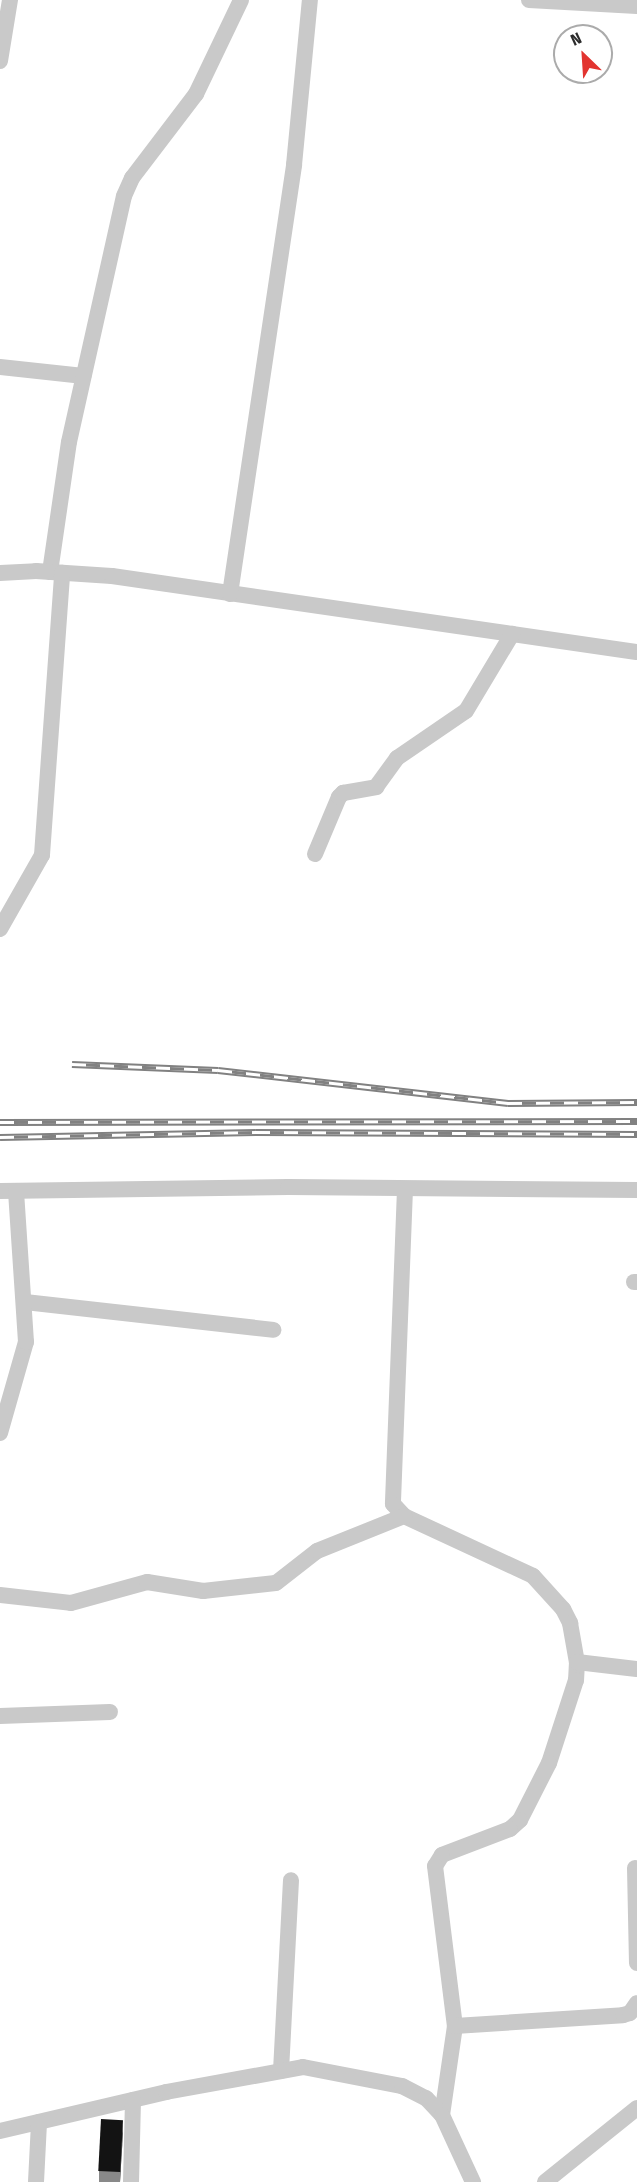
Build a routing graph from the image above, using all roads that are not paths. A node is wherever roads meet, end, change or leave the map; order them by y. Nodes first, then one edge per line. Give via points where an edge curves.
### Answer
1 (10, 0) edge
2 (241, 0) edge
3 (310, 0) edge
4 (528, 0) edge
5 (637, 6) edge
6 (0, 61) edge
7 (0, 367) edge
8 (84, 376) junction
9 (56, 572) junction
10 (0, 573) edge
11 (230, 594) junction
12 (512, 634) junction
13 (637, 652) edge
14 (315, 854) dead end
15 (0, 929) edge
16 (405, 1189) junction
17 (637, 1190) edge
18 (8, 1191) edge
19 (25, 1302) junction
20 (273, 1330) dead end
21 (0, 1433) edge
22 (404, 1516) junction
23 (0, 1595) edge
24 (577, 1662) junction
25 (637, 1669) edge
26 (110, 1712) dead end
27 (0, 1716) edge
28 (635, 1868) dead end
29 (291, 1880) dead end
30 (637, 1963) edge
31 (637, 2003) edge
32 (454, 2026) junction
33 (281, 2071) junction
34 (133, 2100) junction
35 (637, 2108) edge
36 (442, 2115) junction
37 (39, 2122) junction
38 (0, 2131) edge
39 (36, 2182) edge
40 (131, 2182) edge
41 (473, 2182) edge
42 (545, 2182) edge

1 - 6 street
2 - 8 street via 196,94 128,187 116,222
3 - 11 street via 294,165
4 - 5 street
7 - 8 street
8 - 9 street via 69,442
9 - 10 street
9 - 11 street
9 - 15 street via 42,855
11 - 12 street
12 - 13 street
12 - 14 street via 466,711 397,758 376,787 339,797
16 - 17 street
16 - 18 street
16 - 22 street via 392,1494 393,1504
18 - 19 street
19 - 20 street
19 - 21 street via 26,1342
22 - 23 street via 317,1551 276,1583 203,1591 147,1582 71,1603
22 - 24 street via 533,1576 563,1609 572,1630
24 - 25 street
24 - 32 street via 576,1680 549,1763 520,1820 510,1829 436,1860
26 - 27 street
28 - 30 street
29 - 33 street
31 - 32 street via 630,2013 623,2015
32 - 36 street
33 - 34 street
33 - 36 street via 322,2069 402,2086 426,2098
34 - 37 street
34 - 40 street
35 - 42 street
36 - 41 street
37 - 38 street
37 - 39 street

